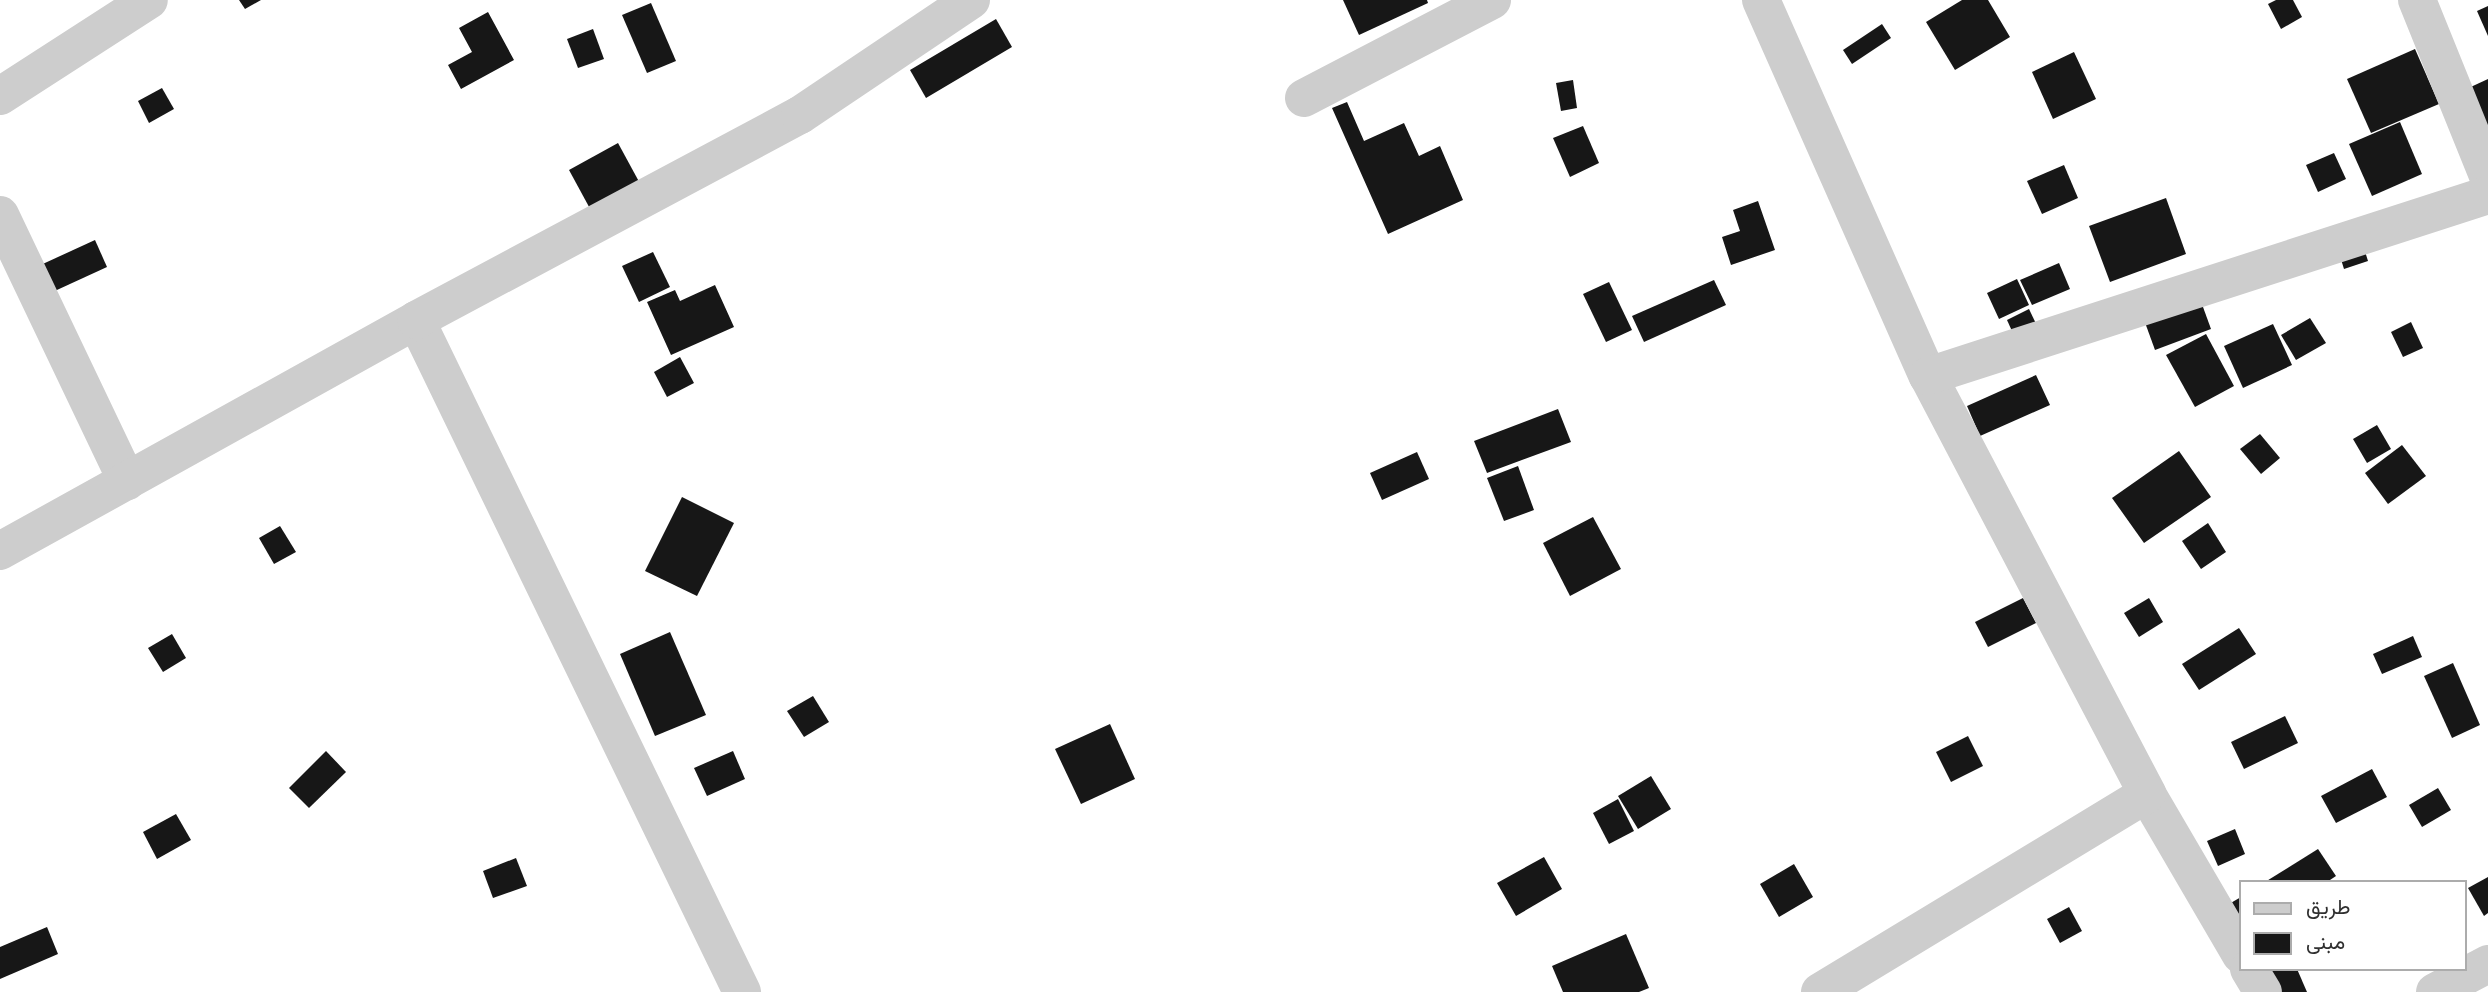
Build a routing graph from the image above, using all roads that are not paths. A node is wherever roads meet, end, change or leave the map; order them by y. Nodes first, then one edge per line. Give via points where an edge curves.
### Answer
1 (149, 0) edge
2 (971, 0) edge
3 (1492, 0) edge
4 (1761, 0) edge
5 (2417, 0) edge
6 (0, 96) edge
7 (1304, 98) dead end
8 (2488, 176) edge
9 (2488, 195) edge
10 (0, 215) edge
11 (416, 320) junction
12 (1928, 376) junction
13 (127, 481) junction
14 (0, 551) edge
15 (2147, 794) junction
16 (2240, 954) edge
17 (2488, 964) edge
18 (2250, 971) edge
19 (742, 992) edge
20 (1820, 992) edge
21 (2263, 992) edge
22 (2435, 992) edge

1 - 6 street
2 - 11 street via 800,115
3 - 7 street
4 - 12 street
5 - 8 street
9 - 12 street
10 - 13 street
11 - 13 street
11 - 19 street
12 - 15 street
13 - 14 street
15 - 16 street
15 - 20 street
17 - 22 street
18 - 21 street

